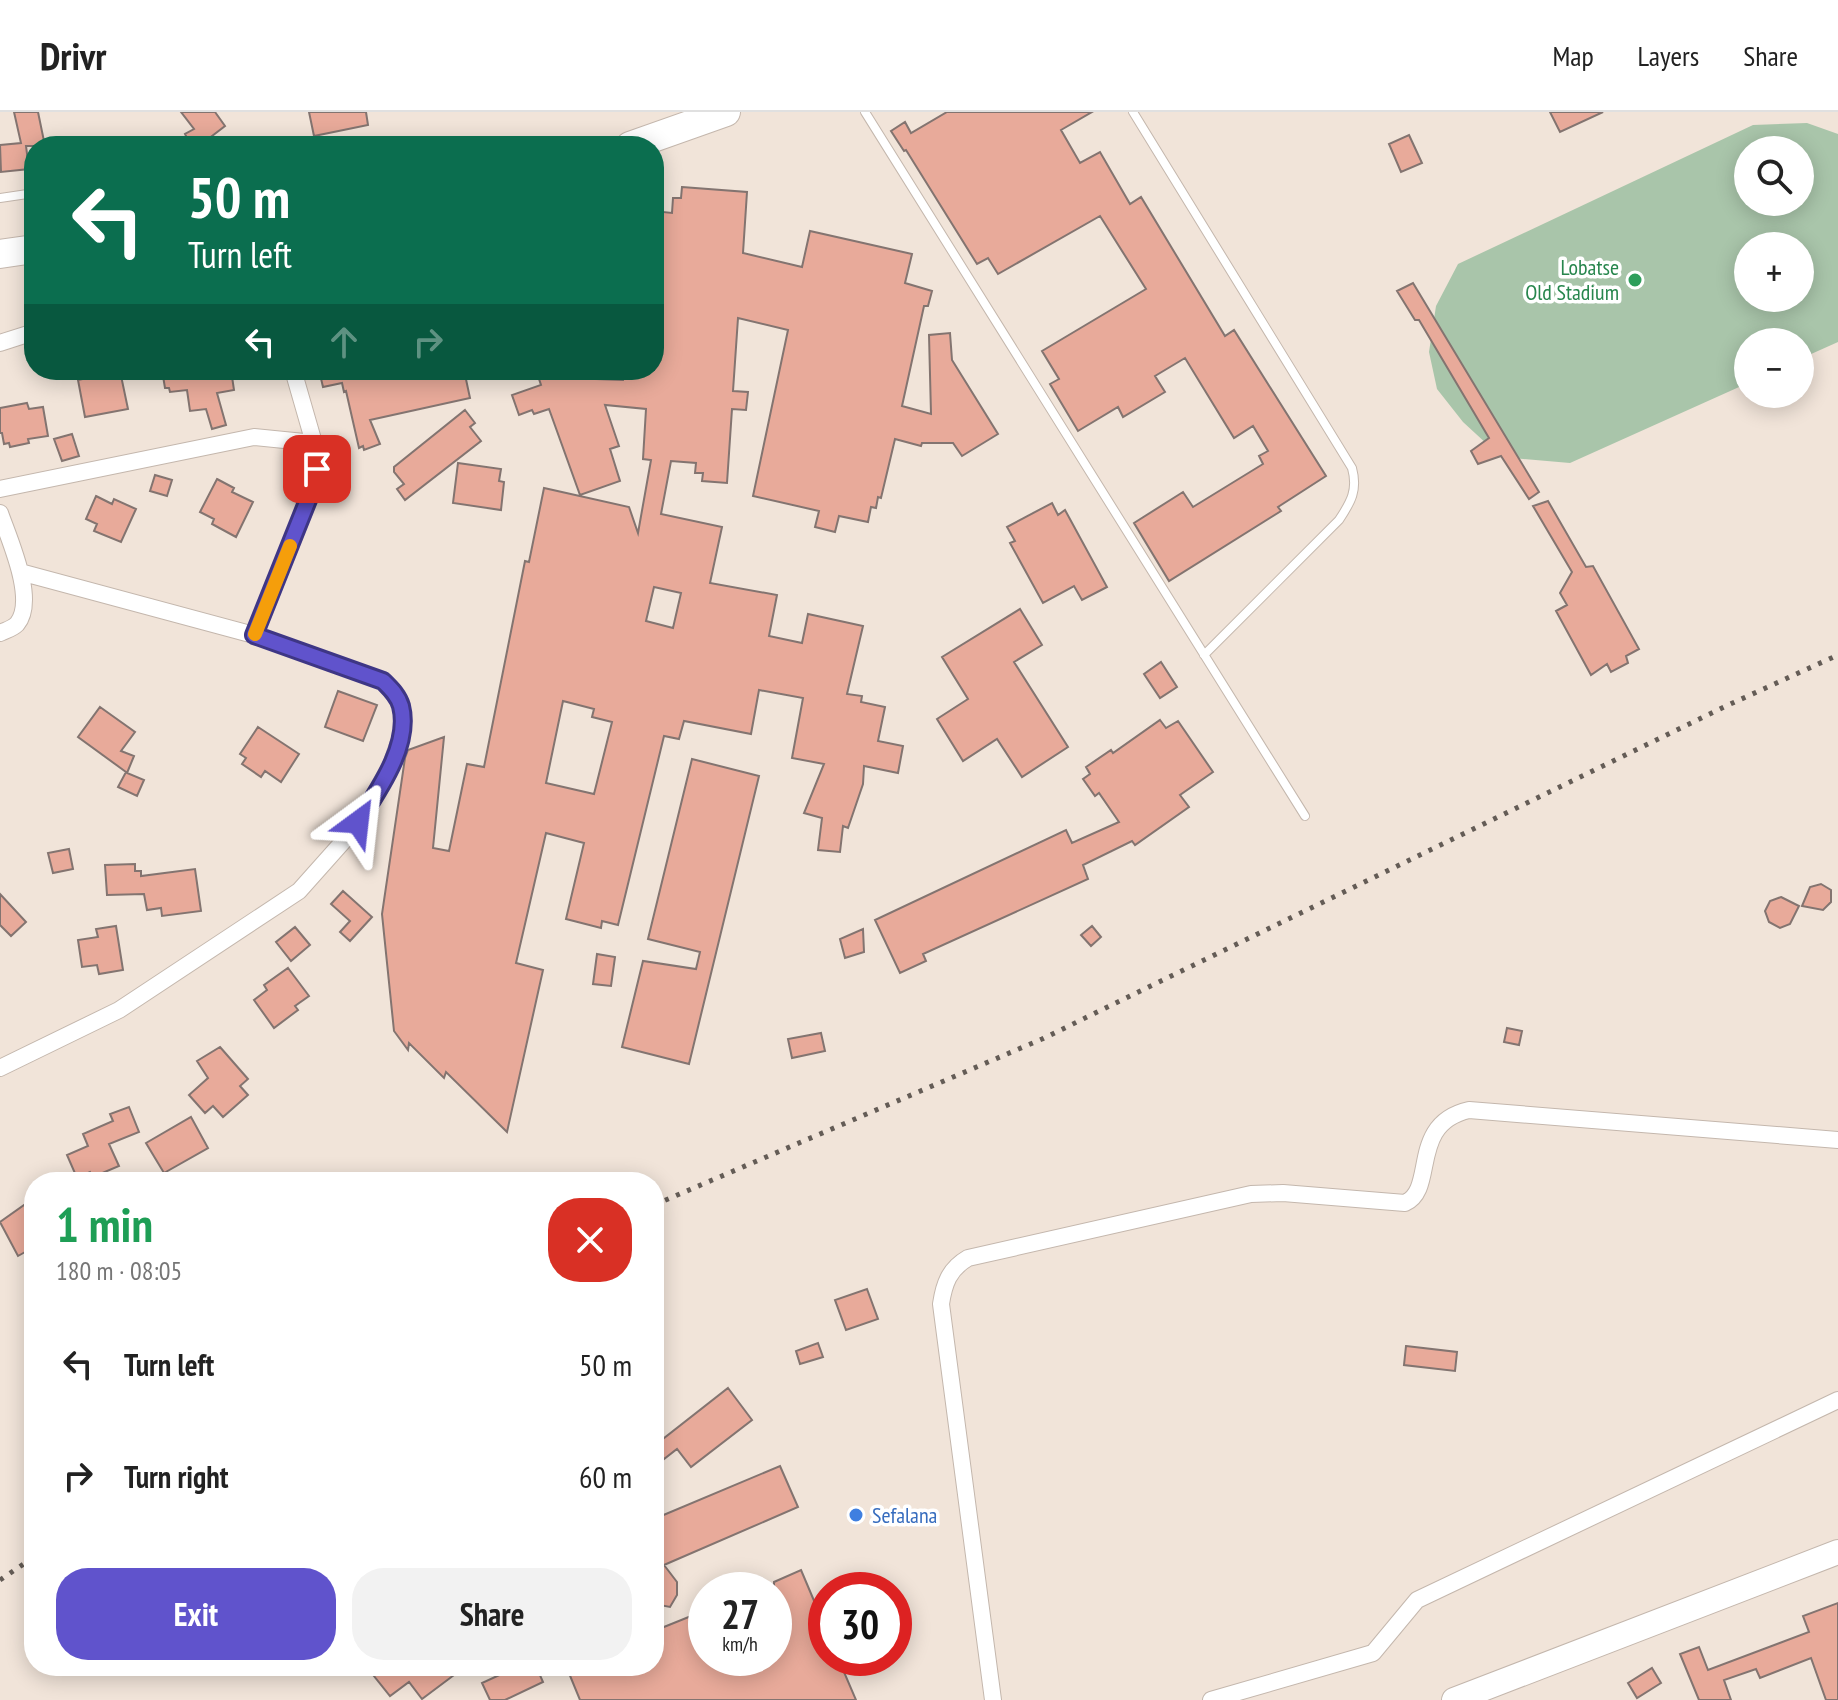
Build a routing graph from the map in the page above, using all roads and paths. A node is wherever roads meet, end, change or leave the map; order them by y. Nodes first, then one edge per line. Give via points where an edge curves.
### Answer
1 (726, 112) edge
2 (865, 112) edge
3 (1133, 112) edge
4 (658, 136) edge
5 (24, 194) edge
6 (0, 198) edge
7 (24, 250) edge
8 (0, 254) edge
9 (24, 335) edge
10 (0, 343) edge
11 (296, 380) edge
12 (314, 443) junction
13 (0, 489) edge
14 (0, 513) edge
15 (20, 572) junction
16 (0, 633) edge
17 (254, 635) junction
18 (1204, 655) junction
19 (1305, 816) dead end
20 (0, 1068) edge
21 (1838, 1140) edge
22 (1838, 1400) edge
23 (1838, 1552) edge
24 (993, 1700) edge
25 (1211, 1700) edge
26 (1454, 1700) edge

1 - 4 highway
2 - 18 lane
3 - 18 lane via 1352,468 1356,484 1339,520
5 - 6 lane
7 - 8 highway
9 - 10 street
11 - 12 street
12 - 13 street via 254,437
12 - 17 street via 316,480
14 - 15 street
15 - 16 street via 23,612 12,628
15 - 17 street
17 - 20 street via 383,681 394,692 401,703 400,739 367,808 313,878 279,906 119,1010
18 - 19 lane
21 - 24 street via 1469,1110 1450,1116 1434,1133 1416,1194 1405,1203 1251,1194 958,1263 941,1304
22 - 25 street via 1417,1600 1373,1653
23 - 26 main road

